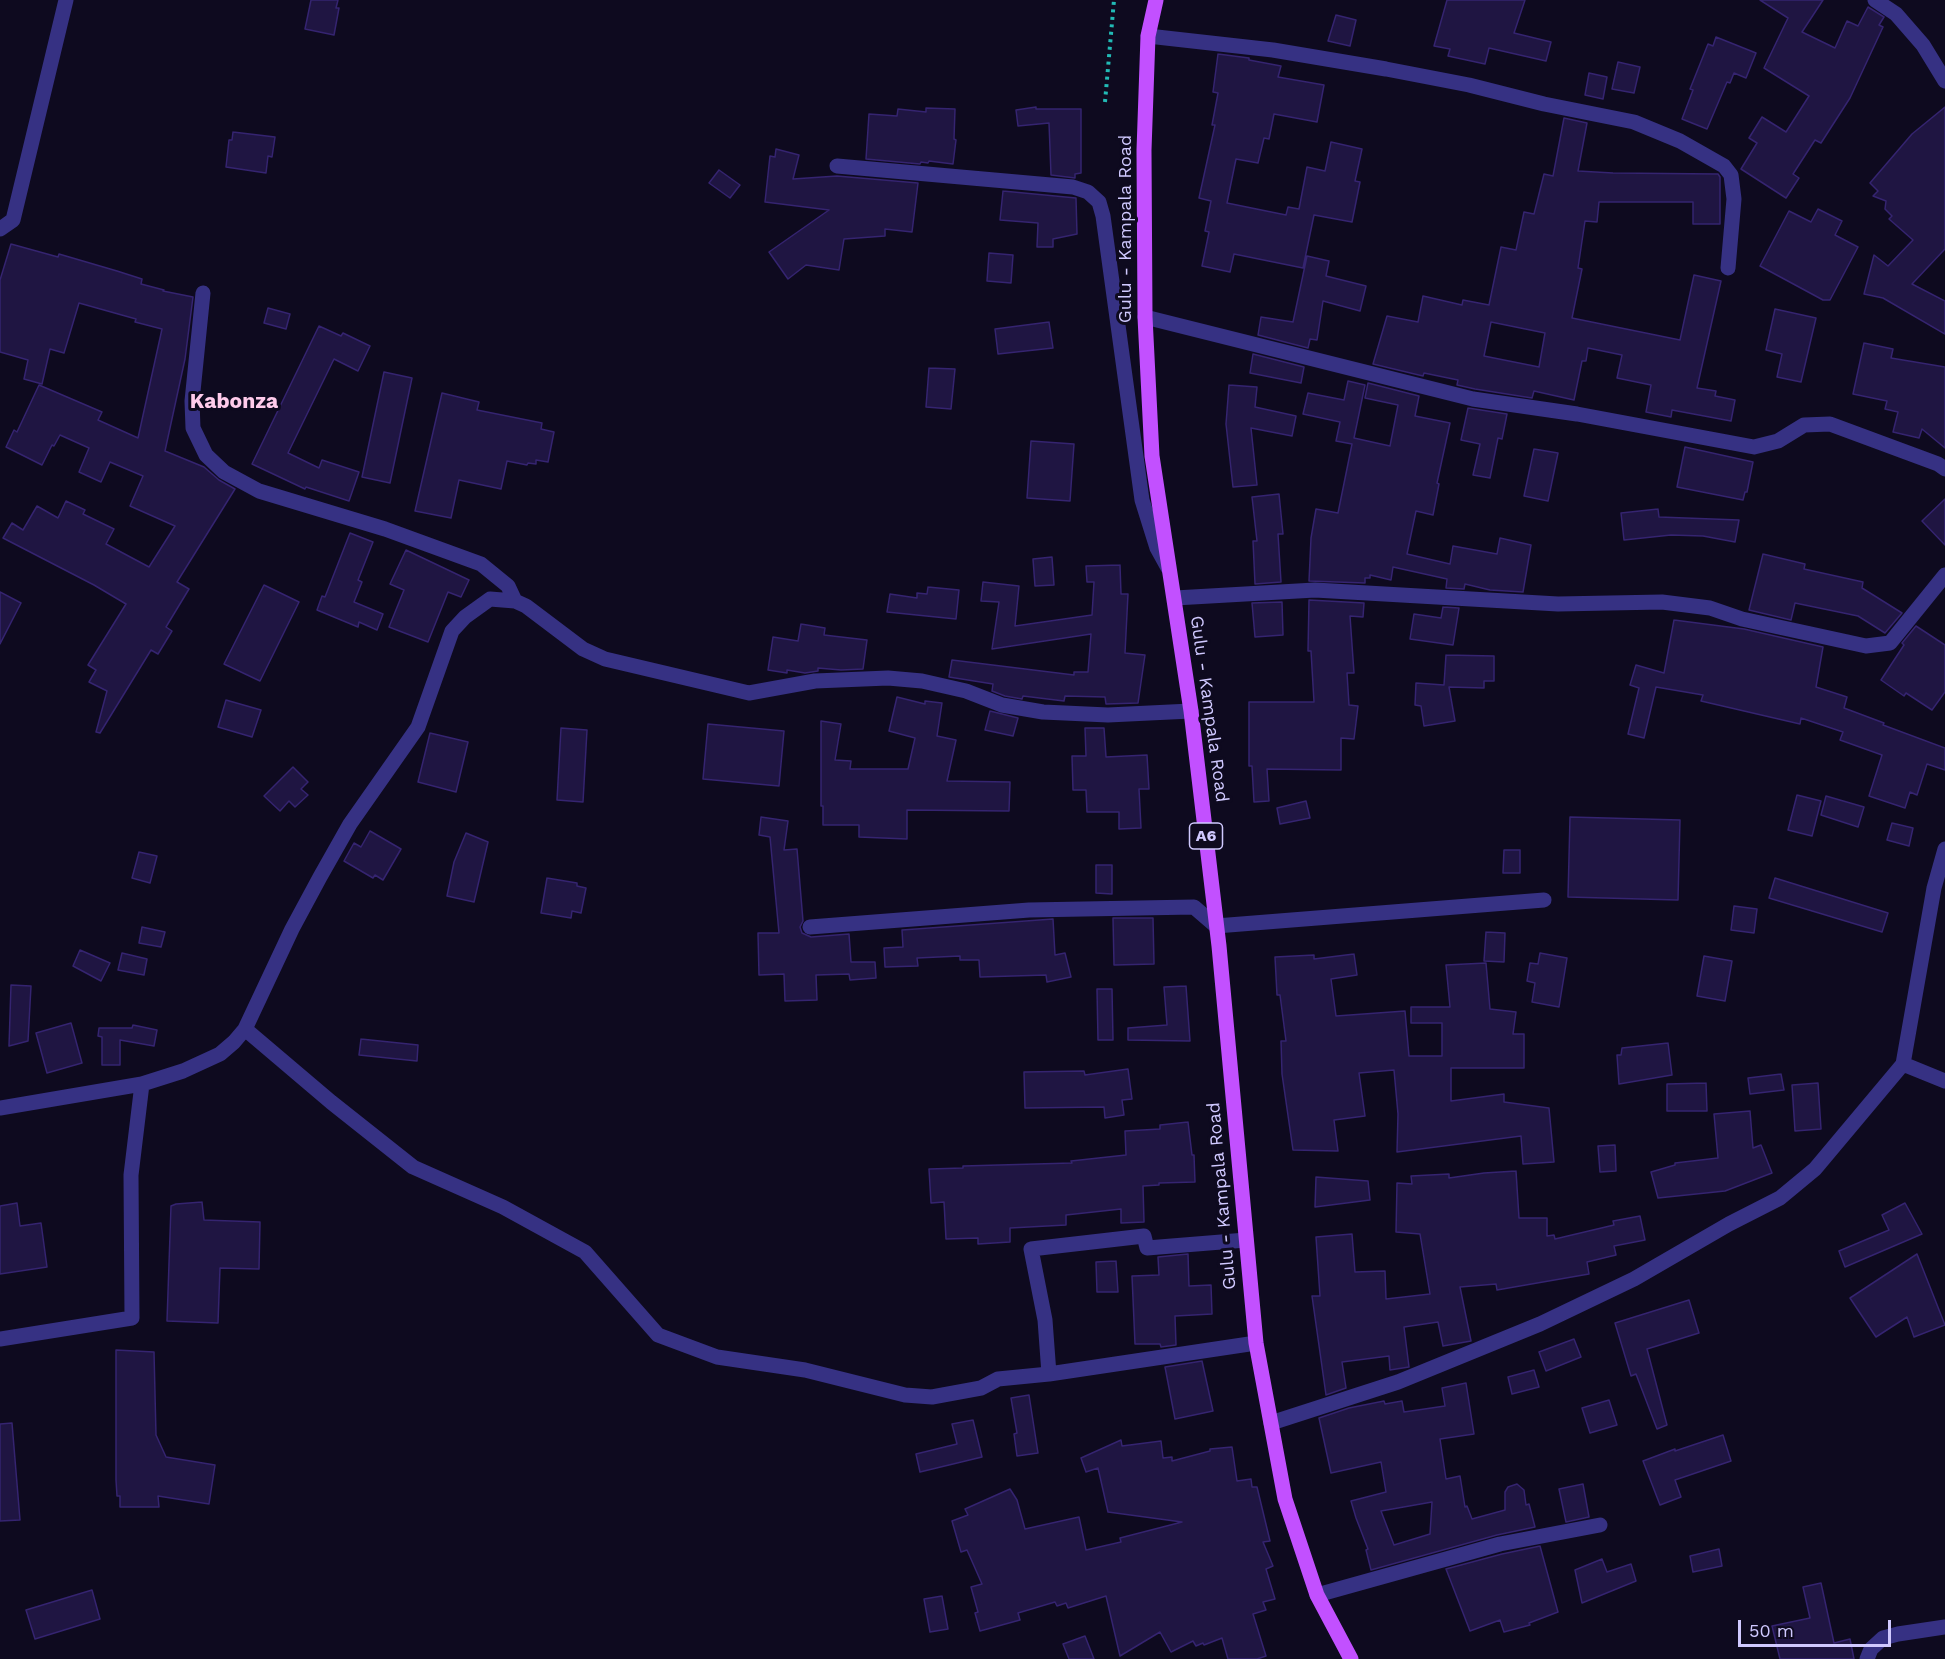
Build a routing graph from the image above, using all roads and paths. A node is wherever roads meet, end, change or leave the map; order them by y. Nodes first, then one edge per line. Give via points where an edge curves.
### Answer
1 (66, 0) edge
2 (1114, 0) edge
3 (1156, 0) edge
4 (1875, 0) edge
5 (1148, 36) junction
6 (1943, 74) edge
7 (1105, 102) dead end
8 (837, 166) dead end
9 (0, 229) edge
10 (1728, 268) dead end
11 (203, 293) dead end
12 (1145, 317) junction
13 (1943, 464) edge
14 (1170, 572) junction
15 (1945, 575) edge
16 (1174, 598) junction
17 (514, 601) junction
18 (1191, 711) junction
19 (1945, 849) edge
20 (1544, 900) dead end
21 (1216, 926) junction
22 (810, 927) dead end
23 (245, 1029) junction
24 (1903, 1064) junction
25 (1945, 1081) edge
26 (142, 1084) junction
27 (0, 1108) edge
28 (1246, 1240) junction
29 (0, 1339) edge
30 (1256, 1343) junction
31 (1049, 1374) junction
32 (1271, 1423) junction
33 (1600, 1525) dead end
34 (1317, 1594) junction
35 (1945, 1627) edge
36 (1351, 1659) edge
37 (1867, 1659) edge

1 - 9 street via 13,220
2 - 7 path
3 - 5 main road, Gulu - Kampala Road / A6
4 - 6 street via 1896,14
5 - 10 street via 1273,50 1386,69 1634,122 1680,141 1724,166 1731,175 1734,199
5 - 12 main road, Gulu - Kampala Road / A6
8 - 14 street via 1073,187 1088,192 1099,202 1142,500 1157,548
11 - 17 street via 192,401 193,428 206,455 224,472 259,490 481,564 508,586
12 - 13 street via 1473,399 1754,447 1778,441 1804,425 1830,424
12 - 14 main road, Gulu - Kampala Road / A6 via 1152,456
14 - 16 main road, Gulu - Kampala Road / A6
15 - 16 street via 1890,643 1866,646 1742,619 1710,608 1662,602 1558,604 1315,590
16 - 18 main road, Gulu - Kampala Road / A6
17 - 18 street via 583,650 605,659 749,693 815,681 888,678 922,681 966,691 1002,705 1043,712 1108,715
17 - 23 street via 490,600 465,617 452,632 418,727 350,824 292,928
18 - 21 main road, Gulu - Kampala Road / A6
19 - 24 street via 1934,888
20 - 21 street
21 - 22 street via 1194,907 1029,910
21 - 28 main road, Gulu - Kampala Road / A6
23 - 26 street via 220,1054
23 - 31 street via 413,1167 503,1207 585,1252 658,1335 717,1357 806,1370 905,1395 933,1397 981,1389 998,1379
24 - 25 street
24 - 32 street via 1815,1169 1780,1198 1634,1279 1540,1324 1398,1382
26 - 27 street
26 - 29 street via 131,1175 132,1318
28 - 30 main road, Gulu - Kampala Road / A6
28 - 31 street via 1147,1248 1144,1236 1031,1249 1045,1320
30 - 31 street
30 - 32 main road, Gulu - Kampala Road / A6
32 - 34 main road, Gulu - Kampala Road / A6 via 1285,1499
33 - 34 street via 1500,1544
34 - 36 main road, Gulu - Kampala Road / A6
35 - 37 street via 1883,1638

